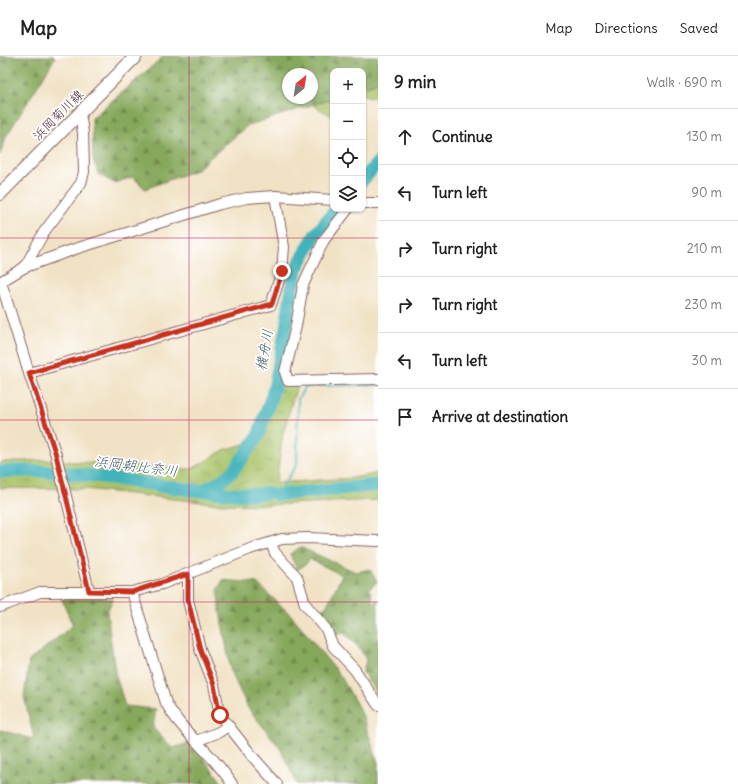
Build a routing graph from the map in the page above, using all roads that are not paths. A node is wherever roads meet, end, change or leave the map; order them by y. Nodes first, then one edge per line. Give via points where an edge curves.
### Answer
1 (136, 56) edge
2 (80, 113) junction
3 (0, 194) edge
4 (276, 196) junction
5 (330, 200) edge
6 (366, 203) edge
7 (378, 203) edge
8 (346, 212) edge
9 (25, 267) junction
10 (1, 282) edge
11 (29, 373) junction
12 (378, 379) edge
13 (378, 541) edge
14 (271, 542) junction
15 (188, 574) junction
16 (89, 591) junction
17 (132, 592) junction
18 (0, 607) edge
19 (378, 705) edge
20 (228, 726) junction
21 (196, 741) junction
22 (232, 784) edge
23 (277, 784) edge

1 - 2 main road, 浜岡菊川線
2 - 3 main road, 浜岡菊川線
2 - 9 street via 84,165 81,183 44,232
4 - 5 street
4 - 9 street via 247,198 220,204
4 - 11 street via 284,247 282,271 272,304
6 - 7 street
8 - 12 street via 324,240 303,285 285,372 288,381
9 - 10 street
10 - 11 street
11 - 16 street via 56,455
13 - 14 street via 307,538
14 - 15 street
14 - 19 street via 275,553 297,577 305,604 326,629 333,646 355,670
15 - 17 street
15 - 20 street via 188,600 200,649 214,685 220,715
16 - 17 street
16 - 18 street via 40,592
17 - 21 street via 166,703 173,716
20 - 21 street
20 - 23 street
21 - 22 street via 224,771

